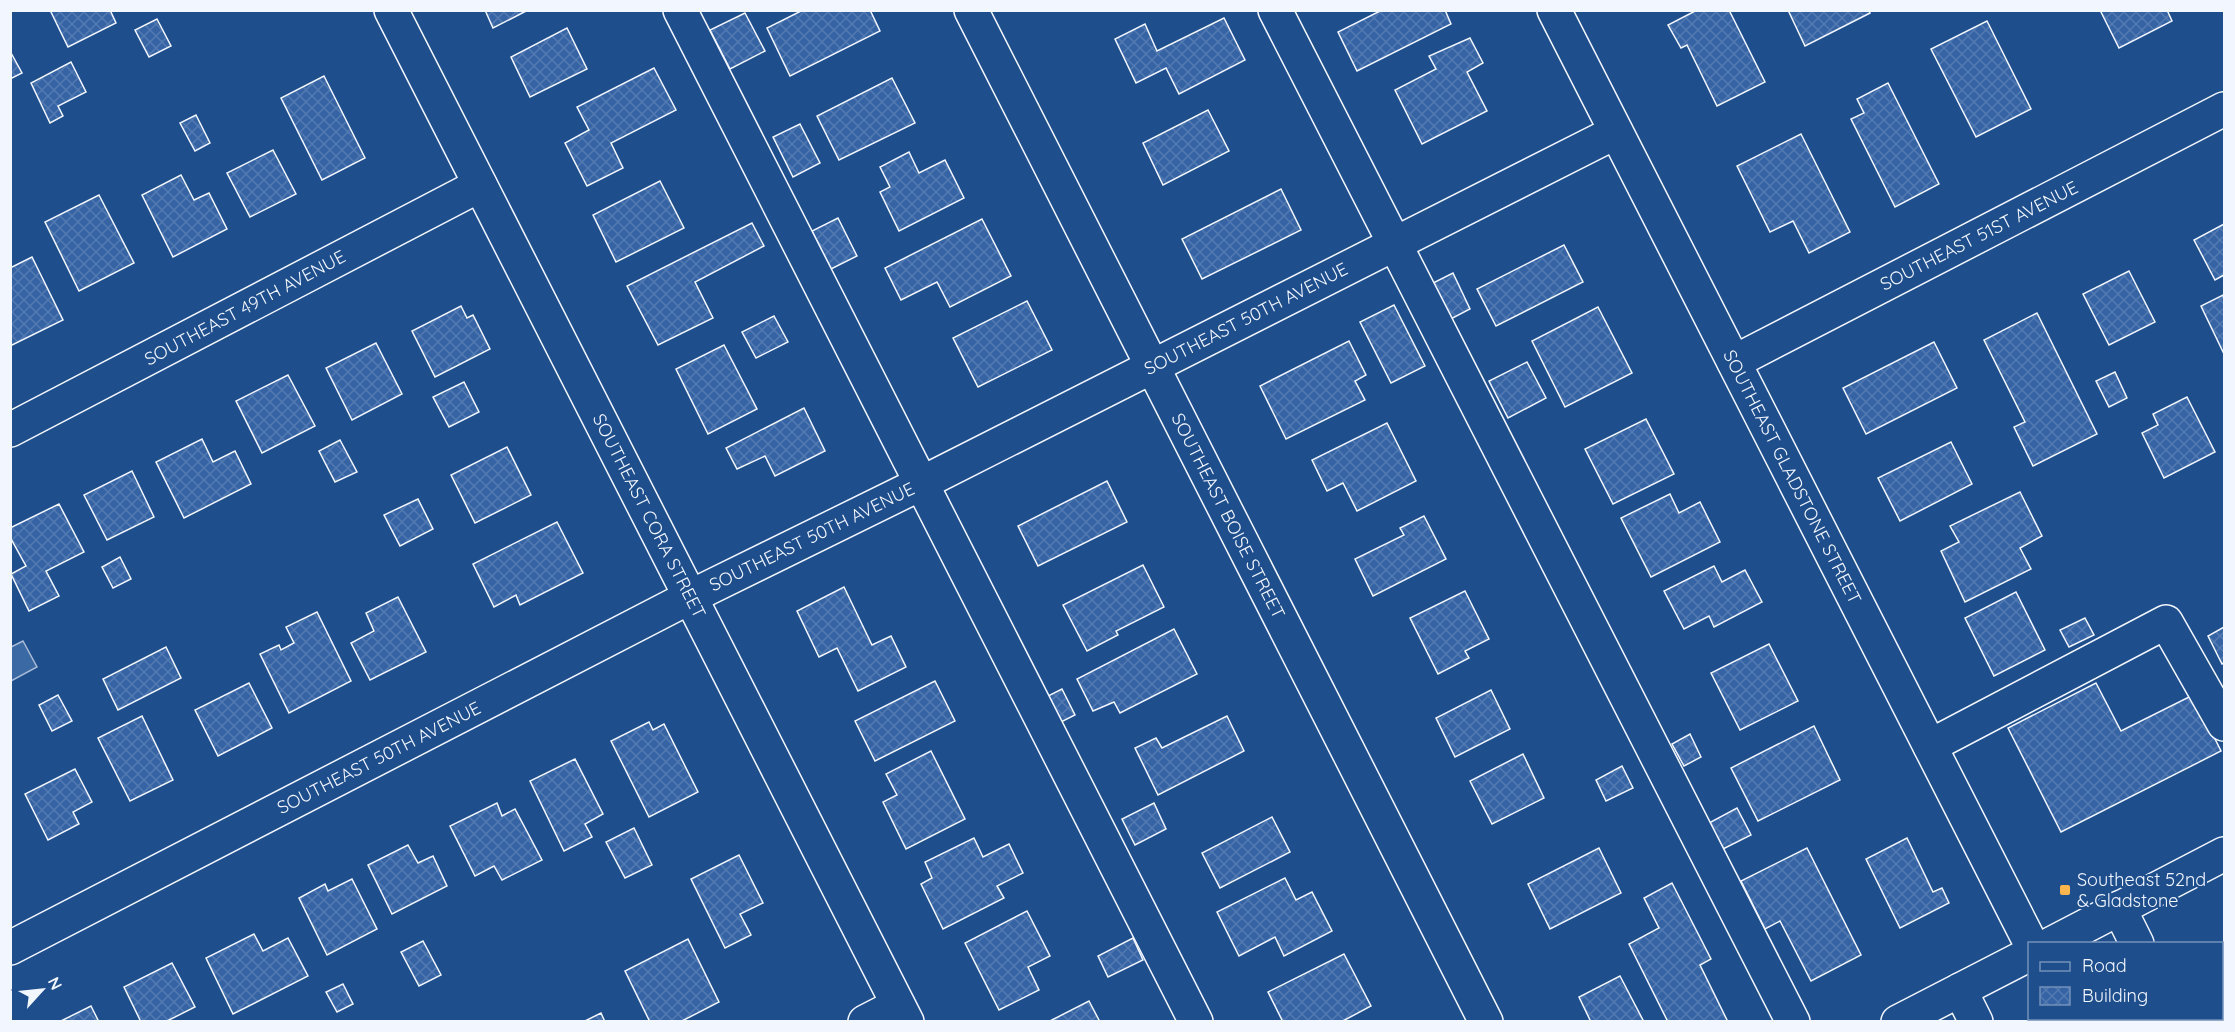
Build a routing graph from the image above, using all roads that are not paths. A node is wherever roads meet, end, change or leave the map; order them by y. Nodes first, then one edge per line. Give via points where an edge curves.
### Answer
1 (391, 10) edge
2 (680, 10) edge
3 (971, 10) edge
4 (1275, 10) edge
5 (1554, 10) edge
6 (2224, 109) edge
7 (1616, 132) junction
8 (480, 185) junction
9 (1395, 244) junction
10 (1734, 362) junction
11 (1152, 367) junction
12 (10, 430) edge
13 (922, 483) junction
14 (690, 597) junction
15 (2224, 724) edge
16 (1930, 746) junction
17 (2224, 854) edge
18 (2119, 908) junction
19 (2030, 942) edge
20 (2055, 942) edge
21 (2136, 942) edge
22 (10, 948) edge
23 (2028, 955) edge
24 (1960, 990) junction
25 (902, 1013) edge
26 (865, 1022) edge
27 (1196, 1022) edge
28 (1486, 1022) edge
29 (1793, 1022) edge
30 (1898, 1022) edge
31 (1976, 1022) edge

1 - 8 street, SOUTHEAST CORA STREET
2 - 13 street
3 - 11 street, SOUTHEAST BOISE STREET
4 - 9 street
5 - 7 street, SOUTHEAST GLADSTONE STREET
6 - 10 street, SOUTHEAST 51ST AVENUE
7 - 9 street, SOUTHEAST 50TH AVENUE
7 - 10 street, SOUTHEAST GLADSTONE STREET
8 - 12 street, SOUTHEAST 49TH AVENUE
8 - 14 street, SOUTHEAST CORA STREET
9 - 11 street, SOUTHEAST 50TH AVENUE
9 - 29 street
10 - 16 street, SOUTHEAST GLADSTONE STREET
11 - 13 street, SOUTHEAST 50TH AVENUE
11 - 28 street, SOUTHEAST BOISE STREET
13 - 14 street, SOUTHEAST 50TH AVENUE
13 - 27 street
14 - 22 street, SOUTHEAST 50TH AVENUE
14 - 25 street, SOUTHEAST CORA STREET
15 - 16 street via 2166,622
16 - 19 street, SOUTHEAST GLADSTONE STREET
17 - 18 street
18 - 20 street
18 - 21 street
23 - 24 street
24 - 30 street
24 - 31 street
25 - 26 street

